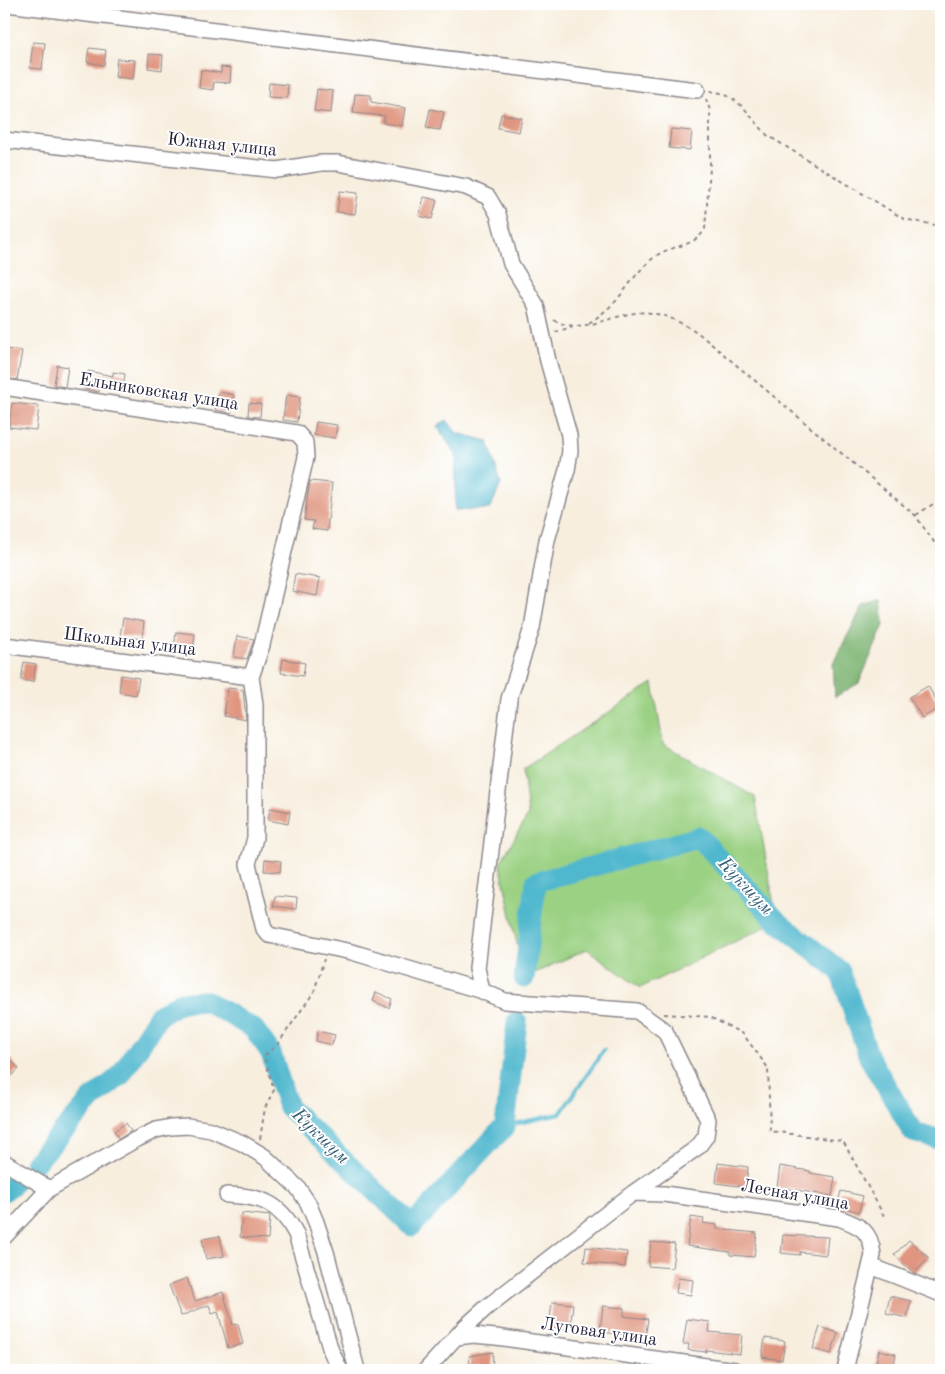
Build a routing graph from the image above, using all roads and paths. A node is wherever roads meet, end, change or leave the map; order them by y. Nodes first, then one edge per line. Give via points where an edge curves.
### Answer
1 (7, 4) edge
2 (697, 90) junction
3 (4, 140) edge
4 (941, 226) edge
5 (551, 319) dead end
6 (587, 324) junction
7 (576, 326) junction
8 (545, 344) junction
9 (4, 387) edge
10 (941, 499) edge
11 (915, 515) junction
12 (941, 552) edge
13 (4, 645) edge
14 (251, 677) junction
15 (327, 947) junction
16 (482, 991) junction
17 (664, 1014) dead end
18 (258, 1153) junction
19 (4, 1162) edge
20 (49, 1189) junction
21 (633, 1193) junction
22 (227, 1195) dead end
23 (884, 1216) dead end
24 (4, 1238) edge
25 (871, 1266) junction
26 (941, 1294) edge
27 (457, 1337) junction
28 (340, 1370) edge
29 (357, 1370) edge
30 (426, 1370) edge
31 (735, 1370) edge
32 (845, 1370) edge

1 - 2 street
2 - 4 path via 732,98 768,134 904,219
2 - 6 path via 706,98 710,110 706,229 694,242 658,255 644,266 615,302
3 - 8 street, Южная улица via 277,170 321,163 338,164 466,187 488,197 498,214 511,264 536,305
5 - 7 path
6 - 7 path
6 - 11 path via 650,312 697,332
7 - 8 path via 554,332
8 - 16 street, Южная улица via 565,416 570,451 546,540 532,628 509,698 477,968
9 - 14 street, Ельниковская улица via 297,433 305,442 306,457 262,645
10 - 11 path
11 - 12 path
13 - 14 street, Школьная улица
14 - 15 street via 255,704 255,838 248,864 264,929 269,935
15 - 16 street
15 - 18 path via 314,992 277,1045 264,1056 274,1090 265,1108
16 - 21 street via 505,1001 637,1011 664,1031 708,1120 706,1136 698,1147
17 - 23 path via 710,1017 743,1034 768,1068 770,1131 843,1140
18 - 20 street via 211,1130 172,1127 135,1140
18 - 29 street via 282,1172 308,1203
19 - 20 street
20 - 24 street
21 - 25 street, Лесная улица via 664,1194 839,1218 857,1225 867,1234 872,1244
21 - 27 street via 486,1307
22 - 28 street via 246,1196 271,1204 287,1218 296,1234 331,1351
25 - 26 street
25 - 32 street, Лесная улица
27 - 30 street
27 - 31 street, Луговая улица via 496,1337

